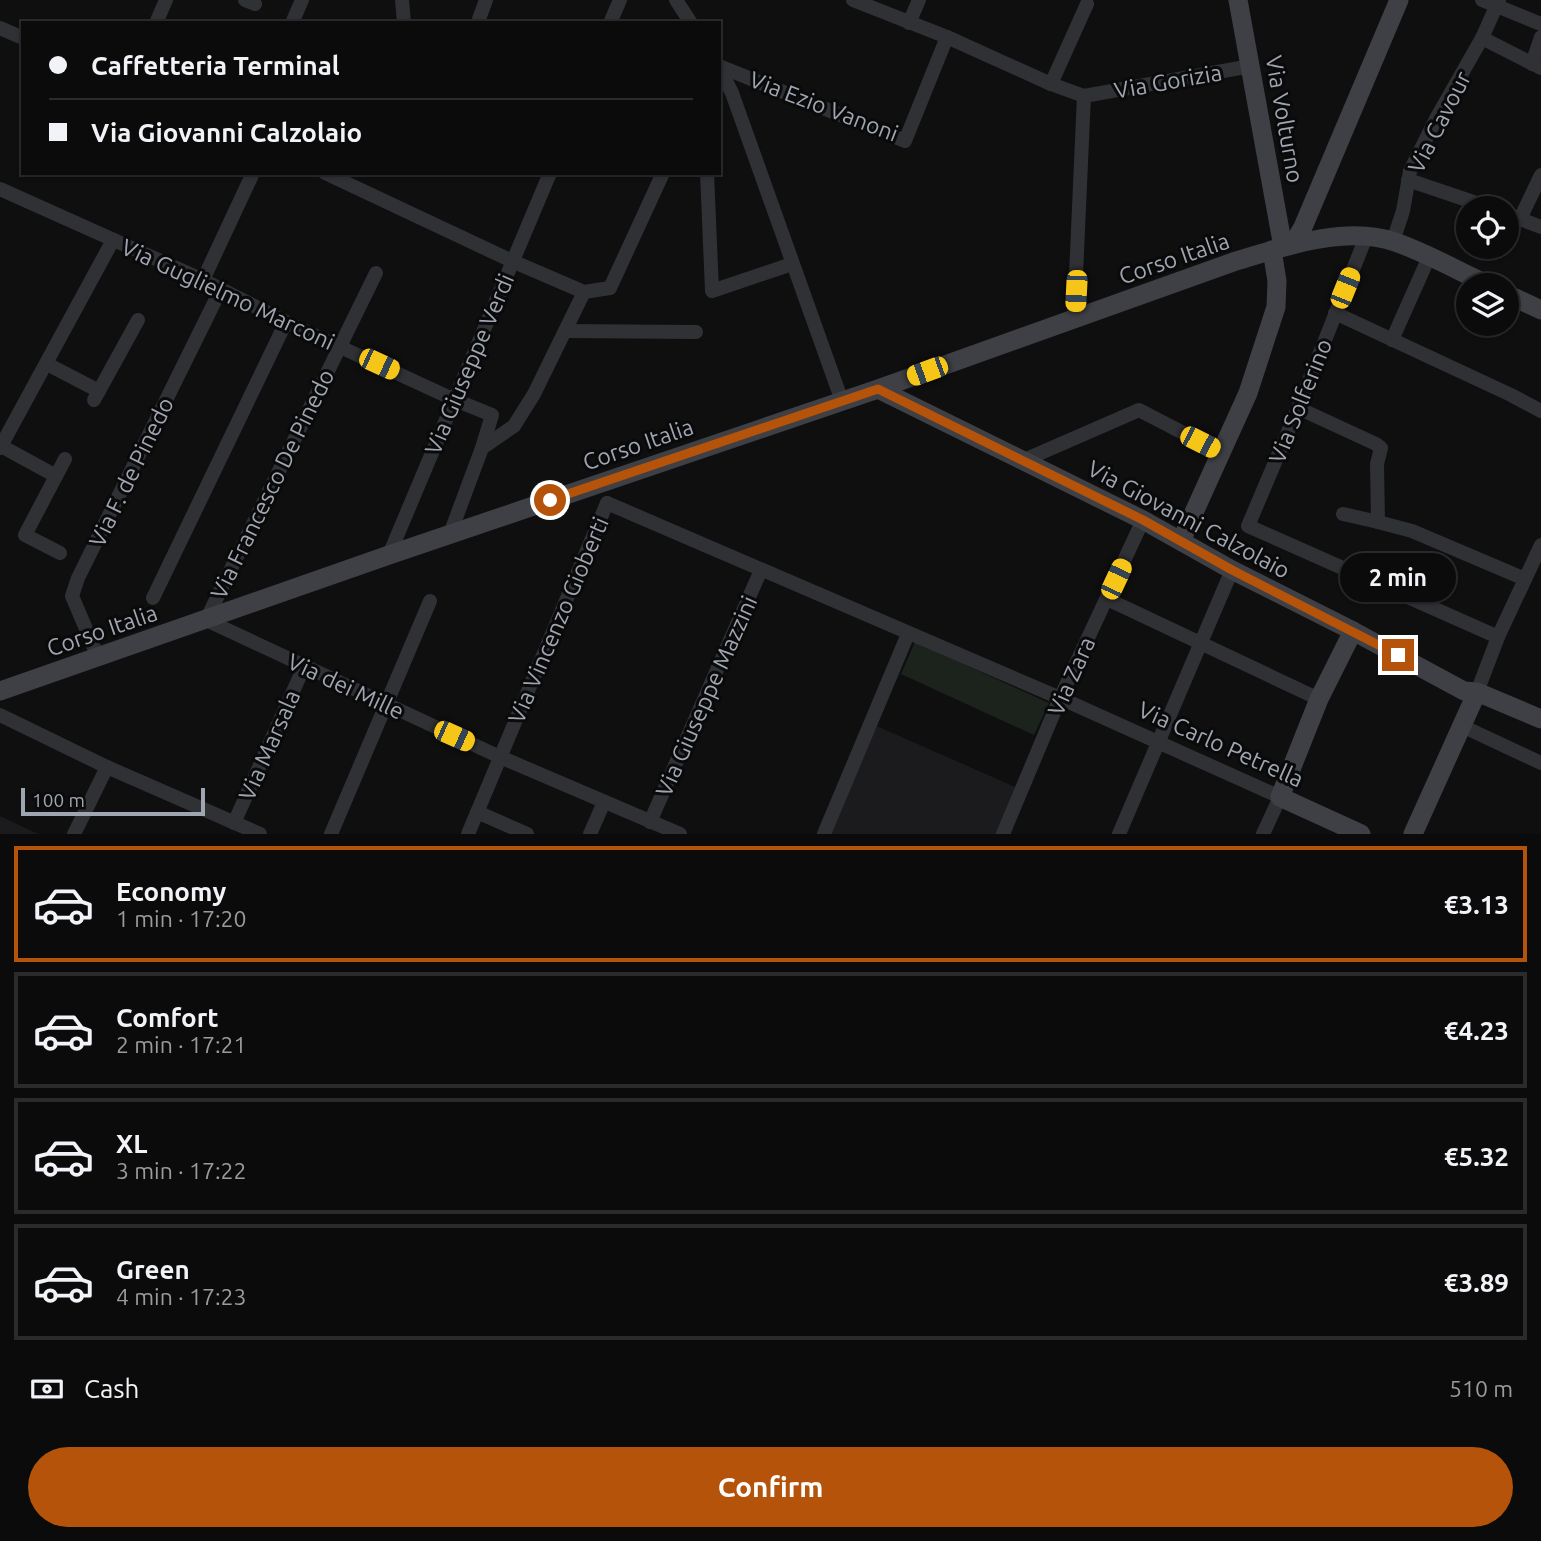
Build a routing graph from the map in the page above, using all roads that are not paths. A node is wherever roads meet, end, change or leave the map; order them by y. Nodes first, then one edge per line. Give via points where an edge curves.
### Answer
1 (166, 0) edge
2 (302, 0) edge
3 (402, 0) edge
4 (486, 0) edge
5 (620, 0) edge
6 (677, 0) edge
7 (853, 0) edge
8 (919, 0) edge
9 (1238, 0) edge
10 (1482, 0) edge
11 (1393, 2) edge
12 (1498, 3) edge
13 (1087, 4) dead end
14 (479, 19) dead end
15 (157, 21) edge
16 (293, 21) edge
17 (404, 21) edge
18 (612, 21) edge
19 (690, 21) edge
20 (909, 23) junction
21 (1541, 24) edge
22 (0, 27) edge
23 (21, 37) edge
24 (947, 37) junction
25 (1541, 37) edge
26 (1482, 38) junction
27 (1251, 66) junction
28 (1537, 66) edge
29 (721, 68) edge
30 (721, 71) edge
31 (1051, 84) junction
32 (1084, 96) junction
33 (1541, 174) edge
34 (252, 175) edge
35 (334, 175) edge
36 (549, 175) edge
37 (662, 175) edge
38 (707, 175) edge
39 (353, 179) edge
40 (1408, 180) junction
41 (0, 189) edge
42 (1456, 196) edge
43 (1519, 207) edge
44 (1519, 218) edge
45 (1541, 227) edge
46 (1366, 237) junction
47 (113, 240) junction
48 (1393, 241) junction
49 (1282, 247) junction
50 (1429, 257) junction
51 (512, 261) junction
52 (792, 264) junction
53 (376, 273) dead end
54 (1463, 273) edge
55 (203, 280) junction
56 (221, 289) junction
57 (584, 292) junction
58 (1519, 300) edge
59 (1541, 310) edge
60 (1335, 313) junction
61 (1074, 319) junction
62 (138, 320) dead end
63 (286, 322) junction
64 (565, 331) junction
65 (696, 332) dead end
66 (1392, 340) junction
67 (340, 346) junction
68 (47, 364) junction
69 (878, 389) junction
70 (455, 400) junction
71 (842, 401) junction
72 (1298, 408) junction
73 (1541, 411) edge
74 (0, 447) edge
75 (482, 448) junction
76 (1220, 452) junction
77 (65, 459) dead end
78 (1022, 461) junction
79 (56, 476) junction
80 (596, 484) junction
81 (607, 503) junction
82 (1343, 514) dead end
83 (1143, 520) junction
84 (1378, 522) junction
85 (450, 534) junction
86 (1181, 541) junction
87 (1541, 545) edge
88 (60, 553) dead end
89 (389, 555) junction
90 (1537, 565) edge
91 (761, 570) junction
92 (1232, 570) junction
93 (1525, 579) junction
94 (153, 598) dead end
95 (1107, 599) junction
96 (430, 601) dead end
97 (206, 620) junction
98 (1353, 631) junction
99 (908, 634) junction
100 (1498, 637) junction
101 (1201, 643) junction
102 (98, 657) junction
103 (304, 667) junction
104 (0, 691) edge
105 (1477, 692) junction
106 (1060, 698) junction
107 (1320, 699) junction
108 (386, 705) junction
109 (0, 715) edge
110 (1541, 719) edge
111 (1462, 726) junction
112 (1158, 743) junction
113 (500, 757) junction
114 (1541, 763) edge
115 (107, 767) junction
116 (1280, 797) junction
117 (604, 802) junction
118 (477, 812) junction
119 (650, 822) junction
120 (234, 823) junction
121 (74, 834) edge
122 (260, 834) edge
123 (331, 834) edge
124 (468, 834) edge
125 (527, 834) edge
126 (590, 834) edge
127 (680, 834) edge
128 (824, 834) edge
129 (1003, 834) edge
130 (1119, 834) edge
131 (1263, 834) edge
132 (1361, 834) edge
133 (1413, 834) edge

1 - 15 street
2 - 16 street
3 - 17 street
4 - 14 street
5 - 18 street
6 - 19 street
7 - 20 street
8 - 20 street
9 - 27 main road, Via Volturno
10 - 12 street
11 - 49 main road via 1303,227
12 - 21 street
12 - 26 street, Via Cavour
13 - 31 street
20 - 24 street
22 - 23 street
24 - 29 street, Via Ezio Vanoni via 905,141
24 - 31 street
25 - 28 street
26 - 28 street
26 - 40 street, Via Cavour
27 - 32 street, Via Gorizia
27 - 49 main road, Via Volturno
30 - 52 street
31 - 32 street
32 - 61 street
33 - 43 street
34 - 55 street
35 - 39 street
36 - 51 street, Via Giuseppe Verdi
37 - 57 street via 610,288
38 - 52 street via 712,291
39 - 51 street
40 - 42 street
40 - 48 street, Via Cavour
41 - 47 street, Via Guglielmo Marconi
44 - 45 street
46 - 48 main road, Corso Italia
46 - 49 main road, Corso Italia via 1343,236
46 - 60 street, Via Solferino
47 - 55 street, Via Guglielmo Marconi
47 - 68 street
48 - 50 main road, Corso Italia
49 - 61 main road, Corso Italia
49 - 76 main road, Via Volturno via 1276,307 1248,393
50 - 54 main road, Corso Italia
50 - 66 street
51 - 57 street
51 - 70 street, Via Giuseppe Verdi
52 - 71 street
53 - 67 street, Via Francesco De Pinedo
55 - 56 street, Via Guglielmo Marconi
56 - 63 street, Via Guglielmo Marconi
56 - 102 street, Via F. de Pinedo via 78,578 72,596
57 - 64 street
58 - 59 main road
60 - 66 street
60 - 72 street, Via Solferino
61 - 69 main road, Corso Italia
62 - 68 street via 96,395
63 - 67 street, Via Guglielmo Marconi
63 - 94 street
64 - 65 street
64 - 75 street via 514,426
66 - 73 street
67 - 70 street, Via Guglielmo Marconi
67 - 97 street, Via Francesco De Pinedo
68 - 74 street
69 - 71 main road, Corso Italia
69 - 78 main road, Via Giovanni Calzolaio
70 - 75 street, Via Guglielmo Marconi via 492,415
70 - 89 street, Via Giuseppe Verdi
71 - 80 main road, Corso Italia
72 - 84 street via 1381,448
72 - 100 street, Via Solferino via 1248,526
74 - 79 street
75 - 85 street
76 - 78 street via 1139,410
76 - 86 main road, Via Volturno
77 - 79 street
78 - 83 main road, Via Giovanni Calzolaio
79 - 88 street via 25,535
80 - 81 street, Via Vincenzo Gioberti
80 - 85 main road, Corso Italia
81 - 91 street
81 - 113 street, Via Vincenzo Gioberti
82 - 84 street
83 - 86 main road, Via Giovanni Calzolaio
83 - 95 street, Via Zara
84 - 93 street via 1412,531
85 - 89 main road, Corso Italia
86 - 92 main road, Via Giovanni Calzolaio
87 - 90 street
89 - 97 main road, Corso Italia
90 - 93 street
91 - 99 street
91 - 119 street, Via Giuseppe Mazzini
92 - 98 main road, Via Giovanni Calzolaio
92 - 101 street
93 - 100 street
95 - 101 street
95 - 106 street, Via Zara
96 - 108 street
97 - 102 main road, Corso Italia
97 - 103 street, Via dei Mille
98 - 105 main road, Via Giovanni Calzolaio via 1464,691
98 - 107 main road
99 - 106 street, Via Carlo Petrella
99 - 128 street
100 - 105 street
101 - 107 street
101 - 112 street
102 - 104 main road, Corso Italia
103 - 108 street, Via dei Mille
103 - 120 street, Via Marsala
105 - 110 main road, Via Giovanni Calzolaio
105 - 111 main road
106 - 112 street, Via Carlo Petrella
106 - 129 street, Via Zara
107 - 116 main road
108 - 113 street, Via dei Mille
108 - 123 street
109 - 115 street
111 - 114 street
111 - 133 main road
112 - 116 street, Via Carlo Petrella
112 - 130 street
113 - 117 street, Via dei Mille
113 - 118 street, Via Vincenzo Gioberti
115 - 120 street
115 - 121 street
116 - 131 street
116 - 132 main road, Via Carlo Petrella
117 - 119 street, Via dei Mille
117 - 126 street
118 - 124 street, Via Vincenzo Gioberti
118 - 125 street
119 - 127 street, Via dei Mille
120 - 122 street

